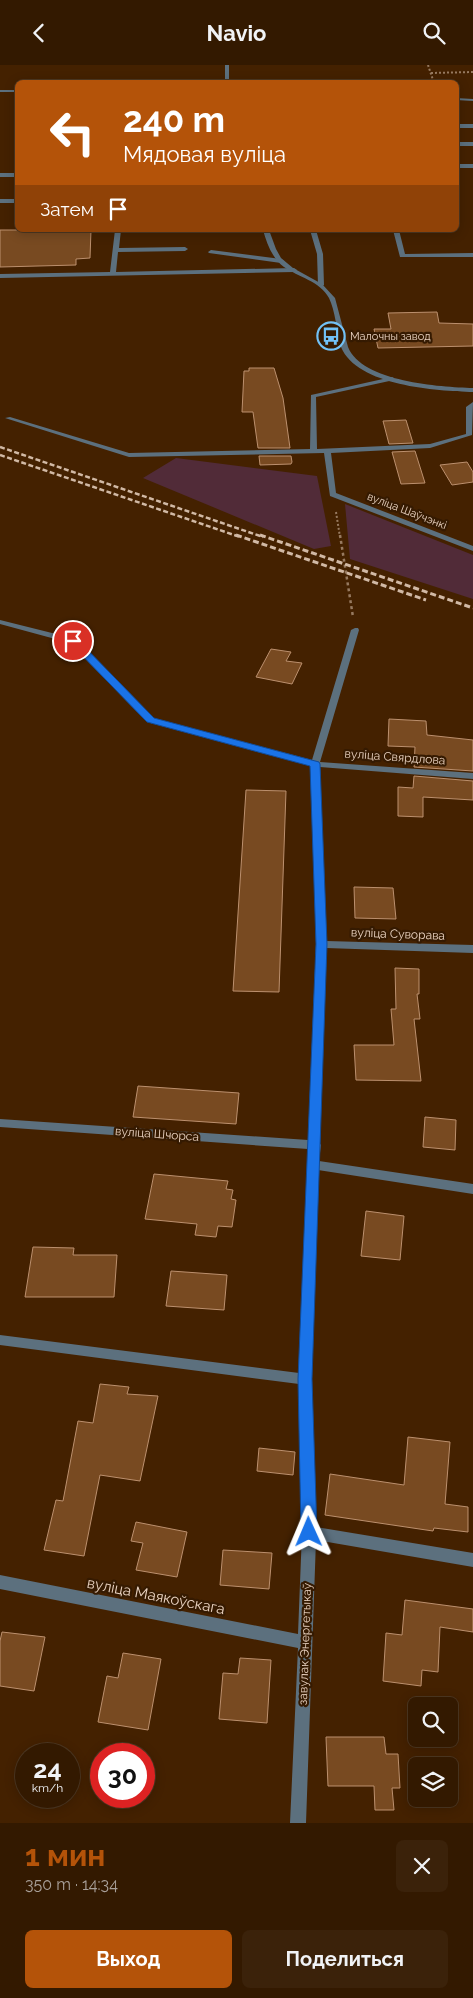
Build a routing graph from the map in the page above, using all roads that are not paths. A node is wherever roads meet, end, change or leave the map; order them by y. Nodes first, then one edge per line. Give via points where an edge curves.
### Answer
1 (227, 65) edge
2 (226, 80) edge
3 (0, 91) edge
4 (15, 91) edge
5 (459, 99) edge
6 (473, 101) edge
7 (459, 126) edge
8 (473, 126) edge
9 (459, 143) edge
10 (473, 144) edge
11 (459, 166) edge
12 (473, 166) edge
13 (0, 175) edge
14 (15, 175) edge
15 (0, 201) edge
16 (15, 201) edge
17 (118, 232) edge
18 (267, 232) edge
19 (314, 232) edge
20 (396, 232) edge
21 (184, 249) dead end
22 (116, 250) junction
23 (211, 252) dead end
24 (473, 255) edge
25 (281, 261) junction
26 (294, 270) junction
27 (113, 274) junction
28 (0, 276) edge
29 (321, 285) junction
30 (392, 379) junction
31 (473, 390) edge
32 (473, 404) edge
33 (8, 418) dead end
34 (471, 436) edge
35 (314, 451) junction
36 (327, 451) junction
37 (473, 549) edge
38 (0, 622) edge
39 (355, 631) road end
40 (315, 764) junction
41 (473, 776) edge
42 (321, 944) junction
43 (473, 949) edge
44 (0, 1123) edge
45 (315, 1145) junction
46 (314, 1165) junction
47 (473, 1189) edge
48 (0, 1341) edge
49 (305, 1379) junction
50 (309, 1532) junction
51 (473, 1560) edge
52 (0, 1582) edge
53 (306, 1642) junction
54 (298, 1823) edge

1 - 2 street
3 - 4 street
5 - 6 street
7 - 8 street
9 - 10 street
11 - 12 street
13 - 14 street
15 - 16 street
17 - 22 street
18 - 25 street
19 - 29 street via 320,253
20 - 24 street via 402,256
21 - 22 street
22 - 27 street
23 - 25 street
25 - 26 street
26 - 27 street
26 - 29 street
27 - 28 street
29 - 30 street via 332,298 348,355 362,368
30 - 31 street
30 - 35 street via 313,396
32 - 34 street via 468,407
33 - 35 street via 129,455
34 - 36 street via 430,446
35 - 36 street
36 - 37 street, вуліца Шаўчэнкі via 333,494
38 - 40 street, вуліца Свярдлова via 73,641 150,720
39 - 40 street, завулак Энергетыкаў
40 - 41 street, вуліца Свярдлова
40 - 42 street, завулак Энергетыкаў
42 - 43 street, вуліца Суворава
42 - 45 street, завулак Энергетыкаў
44 - 45 street, вуліца Шчорса
45 - 46 street, завулак Энергетыкаў
46 - 47 street
46 - 49 street, завулак Энергетыкаў
48 - 49 street
49 - 50 street, завулак Энергетыкаў
50 - 51 street
50 - 53 street, завулак Энергетыкаў
52 - 53 street, вуліца Маякоўскага
53 - 54 street, завулак Энергетыкаў

